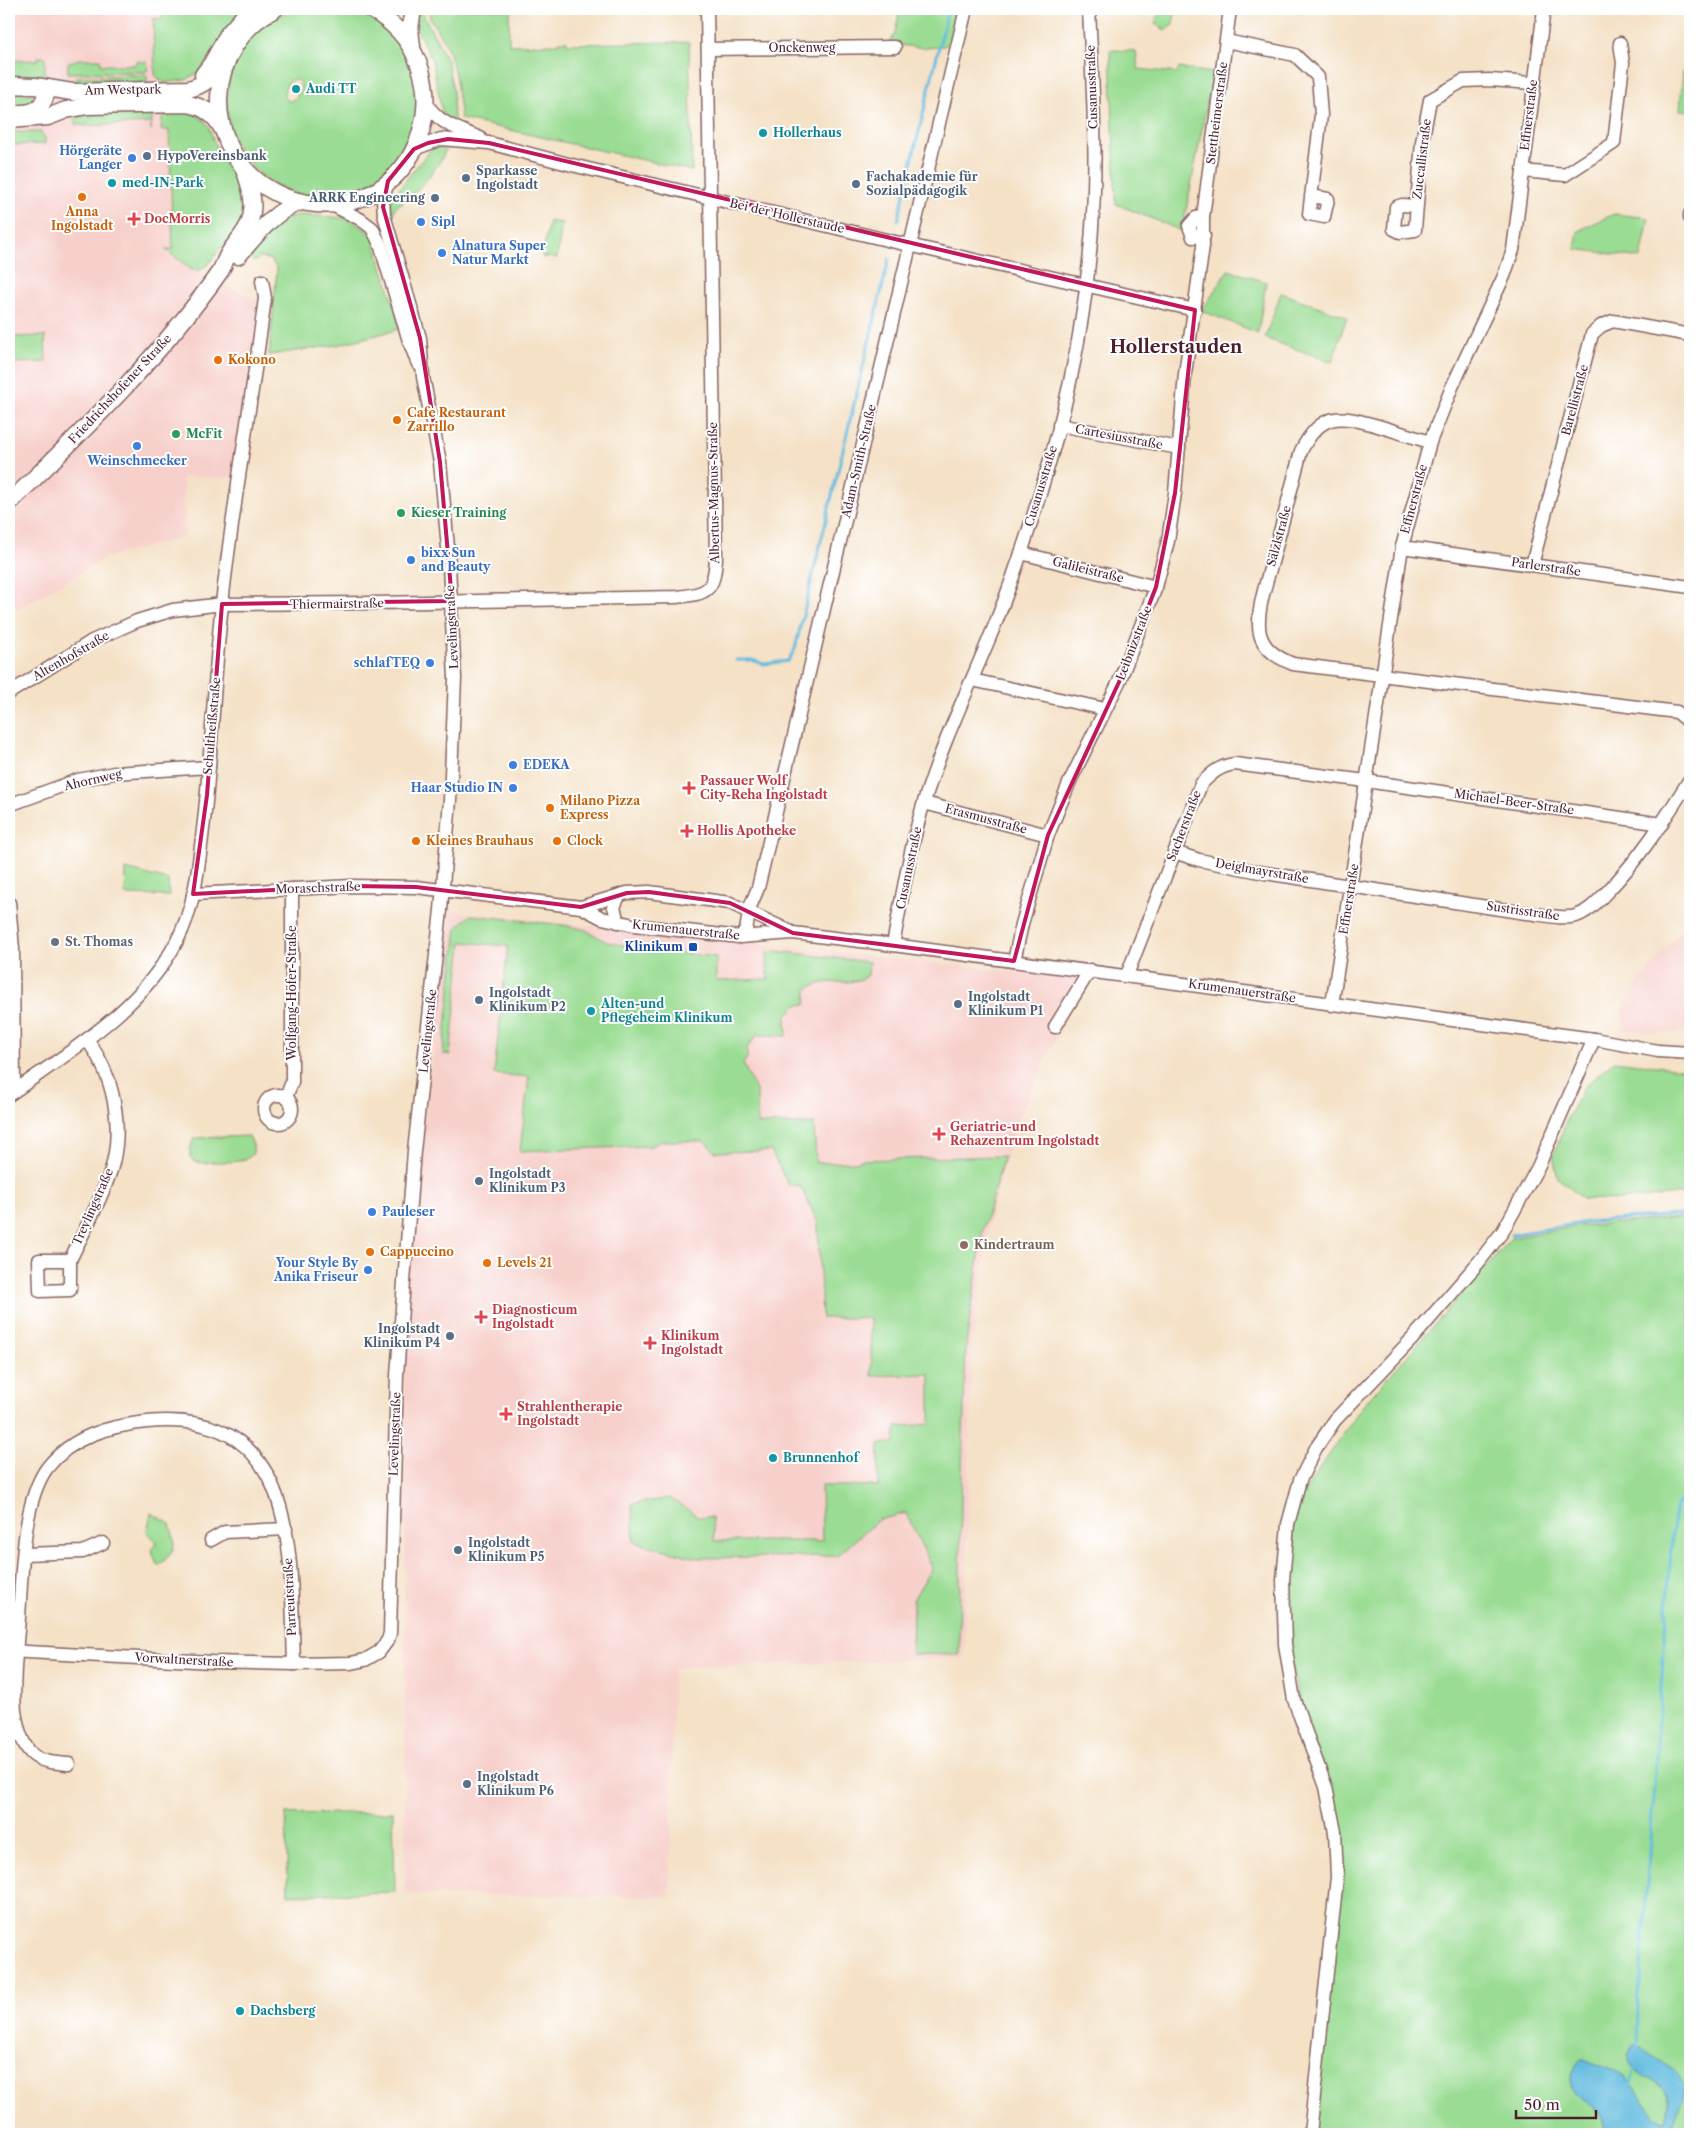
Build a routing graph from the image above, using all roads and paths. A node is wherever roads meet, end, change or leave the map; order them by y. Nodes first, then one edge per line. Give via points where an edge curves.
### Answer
1 (250, 9) edge
2 (370, 9) edge
3 (413, 9) edge
4 (707, 9) edge
5 (966, 9) edge
6 (1089, 9) edge
7 (1230, 9) edge
8 (1544, 9) edge
9 (272, 10) edge
10 (1226, 40) junction
11 (1620, 43) dead end
12 (895, 47) dead end
13 (412, 48) junction
14 (708, 50) junction
15 (227, 61) junction
16 (1533, 82) junction
17 (9, 85) edge
18 (48, 88) junction
19 (177, 89) junction
20 (426, 103) junction
21 (9, 114) edge
22 (9, 120) edge
23 (222, 128) junction
24 (489, 143) junction
25 (414, 149) junction
26 (244, 169) junction
27 (1523, 171) junction
28 (388, 181) junction
29 (1312, 196) dead end
30 (709, 198) junction
31 (301, 202) junction
32 (330, 204) junction
33 (1416, 206) dead end
34 (1690, 214) edge
35 (1690, 218) edge
36 (910, 245) junction
37 (222, 267) junction
38 (262, 281) dead end
39 (1086, 286) junction
40 (1195, 310) junction
41 (1690, 335) edge
42 (423, 377) junction
43 (1060, 425) junction
44 (1430, 442) junction
45 (1179, 448) junction
46 (9, 503) edge
47 (1402, 546) junction
48 (1021, 553) junction
49 (1532, 565) junction
50 (1156, 587) junction
51 (1690, 587) edge
52 (452, 600) junction
53 (222, 604) junction
54 (1382, 674) junction
55 (972, 680) junction
56 (9, 693) edge
57 (1105, 710) junction
58 (1690, 723) edge
59 (209, 767) junction
60 (1690, 779) edge
61 (1366, 781) junction
62 (924, 803) junction
63 (9, 805) edge
64 (1662, 824) junction
65 (1048, 836) junction
66 (1174, 852) junction
67 (1351, 886) junction
68 (292, 888) junction
69 (443, 890) junction
70 (193, 894) junction
71 (619, 896) junction
72 (9, 903) edge
73 (581, 907) junction
74 (749, 913) junction
75 (618, 922) junction
76 (793, 933) junction
77 (740, 937) junction
78 (893, 944) junction
79 (11, 949) edge
80 (1014, 961) junction
81 (1090, 970) junction
82 (1127, 975) junction
83 (1332, 1004) junction
84 (1055, 1027) dead end
85 (87, 1040) junction
86 (1594, 1040) junction
87 (1690, 1053) edge
88 (11, 1093) edge
89 (286, 1097) dead end
90 (70, 1260) dead end
91 (286, 1529) junction
92 (211, 1540) dead end
93 (103, 1543) dead end
94 (24, 1554) junction
95 (13, 1651) edge
96 (351, 1663) joint
97 (294, 1664) junction
98 (69, 1764) dead end
99 (1310, 2134) edge

1 - 19 main road via 228,34 206,72
2 - 13 main road via 395,26
3 - 13 main road
4 - 14 street
5 - 36 street, Adam-Smith-Straße
6 - 39 street, Cusanusstraße via 1094,140 1093,213
7 - 10 street, Stettheimerstraße
8 - 16 street, Effnerstraße
9 - 15 main road via 248,29
10 - 29 street via 1295,55 1318,77 1321,115
10 - 40 street, Stettheimerstraße via 1204,217 1196,218 1189,226 1193,237 1204,236
11 - 27 street via 1622,63 1614,143 1565,175
12 - 14 street, Onckenweg
13 - 20 main road via 423,74
14 - 30 street
15 - 19 main road, Am Westpark via 199,86
15 - 23 main road via 219,98
16 - 27 street, Effnerstraße
16 - 33 street, Zuccallistraße via 1463,81 1430,100
17 - 18 main road, Am Westpark
18 - 19 main road, Am Westpark via 72,92
18 - 21 main road via 36,110
20 - 24 street, Bei der Hollerstaude via 436,118
20 - 25 main road via 424,122
22 - 23 main road, Am Westpark via 48,117 87,106 185,104 208,111
23 - 26 main road
24 - 25 street, Bei der Hollerstaude via 441,139
24 - 30 street, Bei der Hollerstaude
25 - 28 main road via 404,166
26 - 31 main road via 274,192
26 - 37 main road, Friedrichshofener Straße via 251,192 252,213 246,229
27 - 44 street, Effnerstraße via 1513,250
28 - 32 main road via 358,198
28 - 42 street, Levelingstraße via 383,200 384,215 420,338
30 - 36 street, Bei der Hollerstaude
30 - 52 street, Albertus-Magnus-Straße via 716,558 715,578 709,588 696,595 676,597
31 - 32 main road
31 - 37 main road, Friedrichshofener Straße via 276,216 237,257
32 - 42 street, Levelingstraße via 372,228
34 - 35 street
36 - 39 street, Bei der Hollerstaude
36 - 74 street, Adam-Smith-Straße via 760,880
37 - 46 main road, Friedrichshofener Straße via 187,315 135,376
38 - 53 street, Schultheißstraße via 265,298
39 - 40 street, Bei der Hollerstaude
39 - 43 street, Cusanusstraße
40 - 45 street, Leibnizstraße via 1185,374
41 - 49 street, Barellistraße via 1614,322 1601,326 1592,334
42 - 52 street, Levelingstraße via 440,462
43 - 45 street, Cartesiusstraße
43 - 48 street, Cusanusstraße
44 - 47 street, Effnerstraße
44 - 54 street, Sälzlstraße via 1339,417 1321,424 1309,434 1301,451 1262,598 1260,636 1266,647 1280,659 1293,664
45 - 50 street, Leibnizstraße via 1168,540
47 - 49 street, Parlerstraße
47 - 54 street, Effnerstraße
48 - 50 street, Galileistraße
48 - 55 street, Cusanusstraße
49 - 51 street, Parlerstraße
50 - 57 street, Leibnizstraße
52 - 53 street, Thiermairstraße
52 - 69 street, Levelingstraße via 454,740
53 - 56 street, Altenhofstraße via 173,610 137,621 92,640
53 - 59 street, Schultheißstraße
54 - 58 street via 1677,712
54 - 61 street, Effnerstraße
55 - 57 street
55 - 62 street, Cusanusstraße via 944,744
57 - 65 street, Leibnizstraße via 1070,781
59 - 63 street, Ahornweg via 114,773 78,780
59 - 70 street, Schultheißstraße
60 - 64 street, Sustrisstraße
61 - 64 street, Michael-Beer-Straße
61 - 66 street, Sacherstraße via 1235,764 1224,766 1214,770 1201,784
61 - 67 street, Effnerstraße
62 - 65 street, Erasmusstraße
62 - 78 street, Cusanusstraße
64 - 67 street, Sustrisstraße via 1629,869 1590,908 1576,916 1526,913
65 - 80 street, Leibnizstraße
66 - 67 street, Deiglmayrstraße via 1255,871
66 - 82 street, Sacherstraße
67 - 83 street, Effnerstraße
68 - 69 street, Moraschstraße via 380,886
68 - 70 street, Moraschstraße
68 - 89 street, Wolfgang-Höfer-Straße via 292,1082
69 - 73 street, Krumenauerstraße
69 - 96 street, Levelingstraße via 414,1151 397,1375 390,1633 379,1652
70 - 85 street, Schultheißstraße via 177,942 121,1011
71 - 73 street, Krumenauerstraße
71 - 74 street, Krumenauerstraße via 649,892 730,904
71 - 75 street via 614,907
72 - 79 street
73 - 75 street, Krumenauerstraße
74 - 76 street, Krumenauerstraße
74 - 77 street, Adam-Smith-Straße via 746,930
75 - 77 street, Krumenauerstraße
76 - 77 street, Krumenauerstraße
76 - 78 street, Krumenauerstraße
78 - 80 street, Krumenauerstraße
79 - 88 street
80 - 81 street, Krumenauerstraße
81 - 82 street, Krumenauerstraße
81 - 84 street
82 - 83 street, Krumenauerstraße
83 - 86 street, Krumenauerstraße
85 - 88 street, Schultheißstraße
85 - 90 street, Treylingstraße via 99,1056 110,1083 116,1114 116,1138 104,1189
86 - 87 street, Krumenauerstraße
86 - 99 street via 1538,1167 1503,1231 1412,1339 1335,1420 1300,1480 1288,1524 1283,1580 1285,1644 1294,1700 1326,1787 1335,1832 1337,1877
91 - 92 street via 225,1532
91 - 94 street, Parreutstraße via 275,1488 255,1456 242,1444 209,1427 190,1423 127,1424 83,1438 60,1453 46,1470 28,1518
91 - 97 street, Parreutstraße
93 - 94 street via 84,1552
94 - 95 street, Parreutstraße
95 - 97 street, Vorwaltnerstraße
95 - 98 street, Parreutstraße via 15,1713 21,1737 32,1754 50,1763
96 - 97 street, Vorwaltnerstraße

